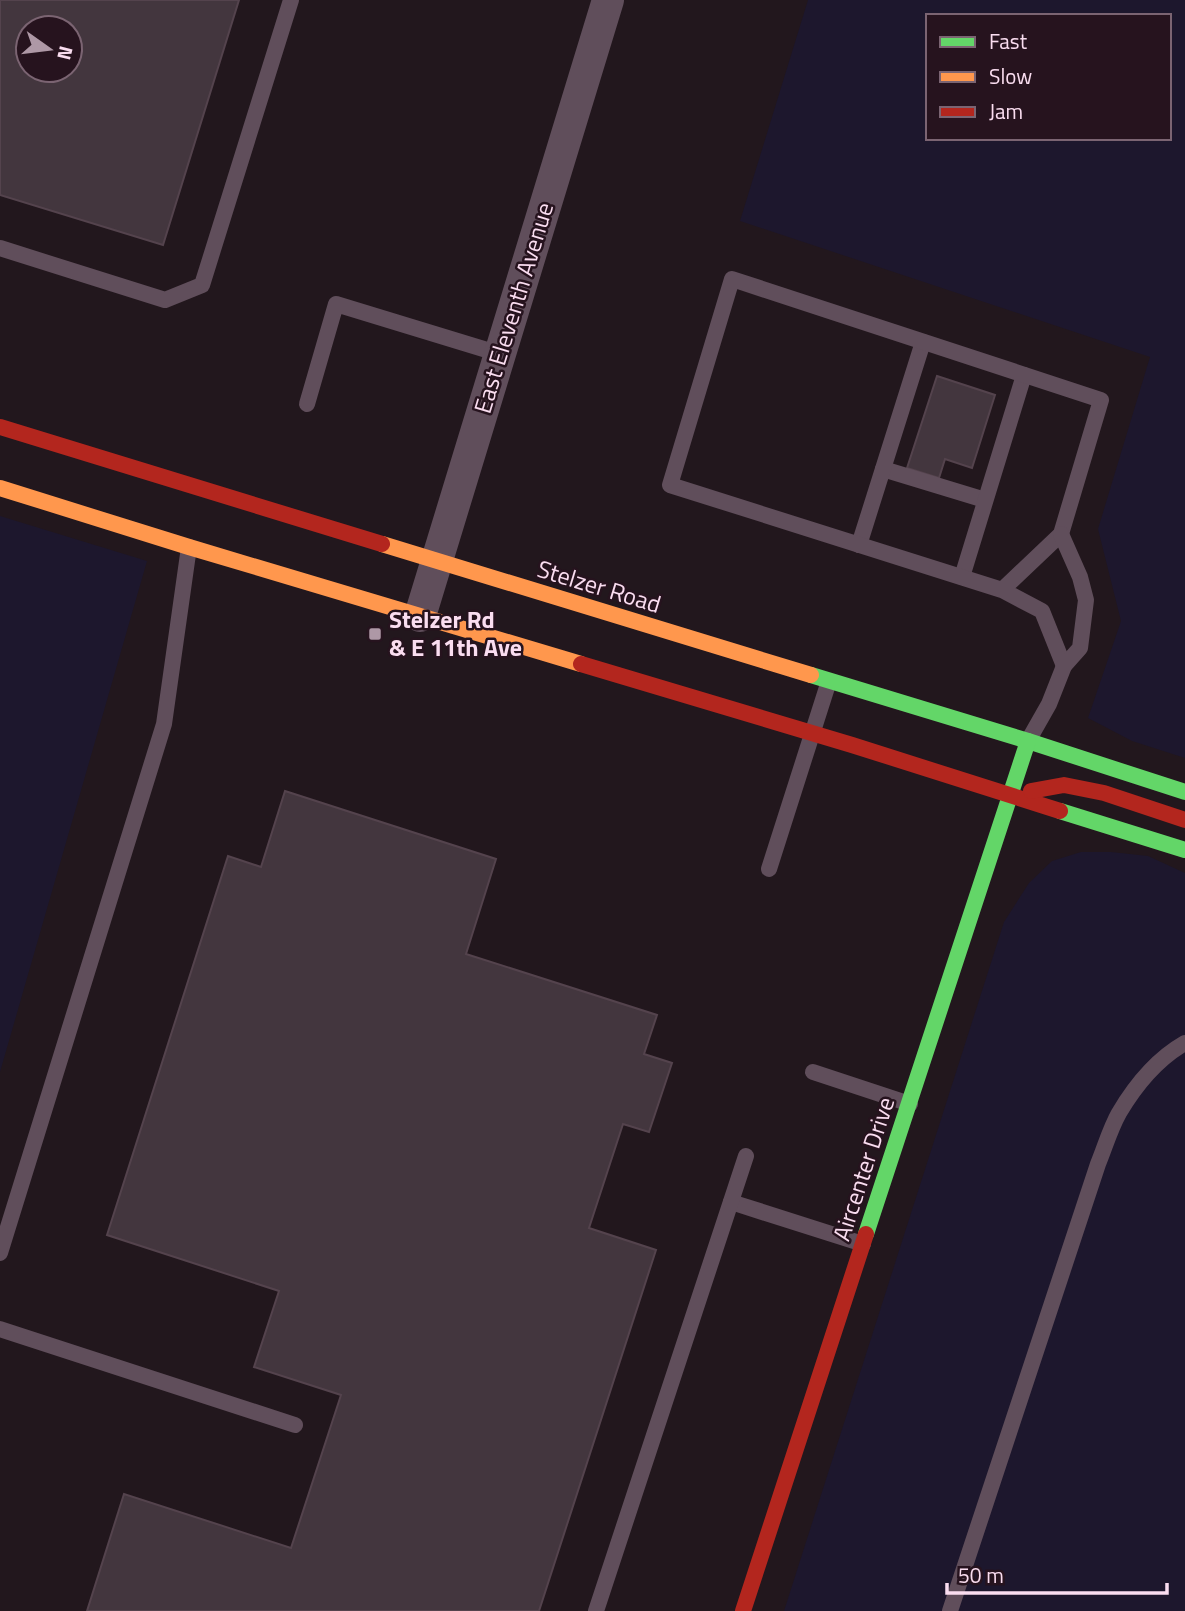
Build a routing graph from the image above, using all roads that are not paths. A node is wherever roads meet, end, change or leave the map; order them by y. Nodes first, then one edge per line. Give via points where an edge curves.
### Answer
1 (291, 0) edge
2 (608, 0) edge
3 (0, 248) edge
4 (923, 342) junction
5 (500, 354) junction
6 (1024, 375) junction
7 (307, 404) dead end
8 (0, 426) edge
9 (883, 468) junction
10 (0, 488) edge
11 (985, 500) junction
12 (1061, 534) junction
13 (859, 545) junction
14 (189, 547) junction
15 (436, 561) junction
16 (962, 577) junction
17 (1002, 590) junction
18 (420, 616) junction
19 (1064, 667) junction
20 (829, 681) junction
21 (813, 733) junction
22 (1028, 741) junction
23 (1185, 792) edge
24 (1011, 794) junction
25 (1185, 820) edge
26 (1185, 850) edge
27 (769, 869) dead end
28 (1185, 1043) edge
29 (813, 1072) dead end
30 (910, 1104) junction
31 (746, 1156) dead end
32 (731, 1202) junction
33 (863, 1244) junction
34 (0, 1253) edge
35 (0, 1329) edge
36 (295, 1425) dead end
37 (596, 1611) edge
38 (743, 1611) edge
39 (950, 1611) edge

1 - 3 lane via 202,285 165,299
2 - 5 street, East Eleventh Avenue
4 - 6 lane
4 - 9 lane
4 - 13 lane via 732,279 670,485
5 - 7 lane via 336,304
5 - 15 street, East Eleventh Avenue
6 - 11 lane
6 - 12 lane via 1101,400
8 - 15 main road, Stelzer Road
9 - 11 lane
9 - 13 lane
10 - 14 main road
11 - 16 lane
12 - 17 lane
12 - 19 lane via 1086,600 1080,648
13 - 16 lane
14 - 18 main road
14 - 34 lane via 164,724
15 - 18 street, East Eleventh Avenue
15 - 20 main road, Stelzer Road
16 - 17 lane
17 - 19 lane via 1042,611
18 - 21 main road
19 - 22 lane
20 - 21 lane
20 - 22 main road, Stelzer Road
21 - 24 main road
21 - 27 lane
22 - 23 main road, Stelzer Road
22 - 24 main road, Aircenter Drive
24 - 25 main road via 1065,785
24 - 26 main road
24 - 30 main road, Aircenter Drive
28 - 39 lane via 1143,1077 1108,1139
29 - 30 lane
30 - 33 main road, Aircenter Drive
31 - 32 lane
32 - 33 lane
32 - 37 lane
33 - 38 main road, Aircenter Drive
35 - 36 lane

